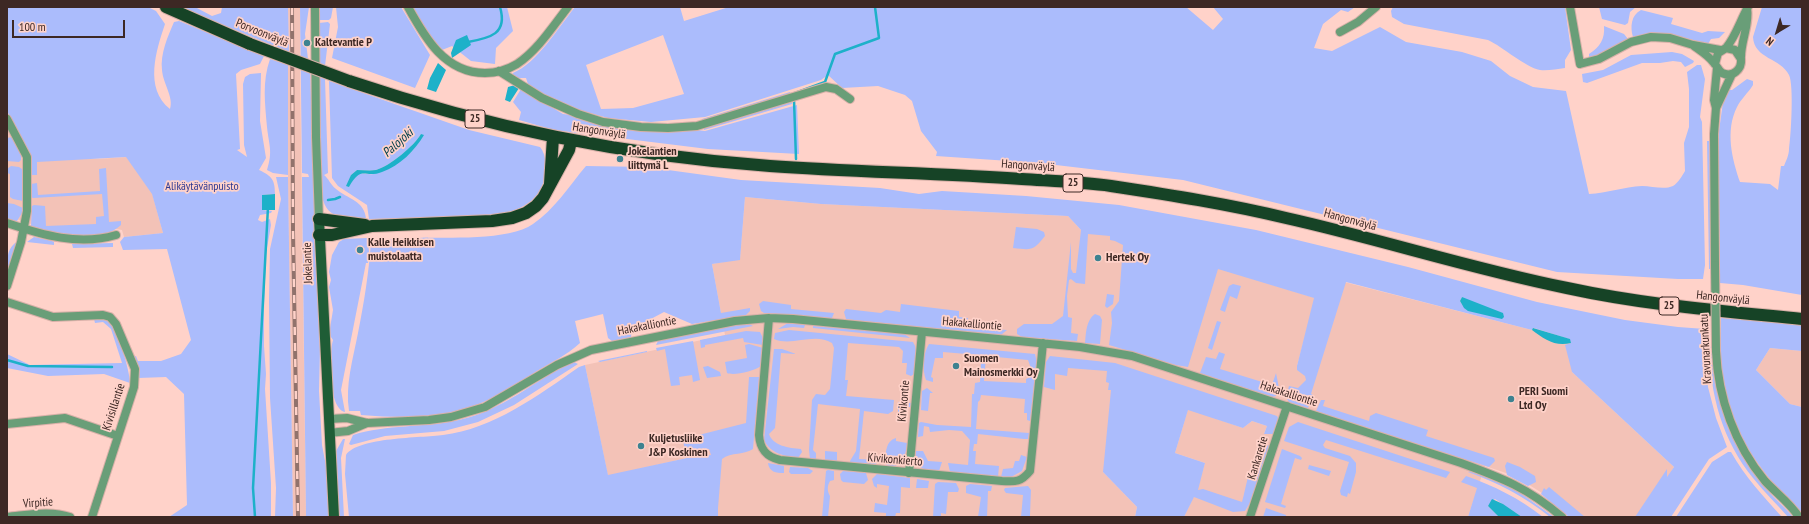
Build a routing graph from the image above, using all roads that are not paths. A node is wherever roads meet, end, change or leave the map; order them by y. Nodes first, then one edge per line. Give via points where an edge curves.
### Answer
1 (315, 7) edge
2 (408, 7) edge
3 (568, 7) edge
4 (1376, 7) edge
5 (1570, 7) edge
6 (172, 8) edge
7 (1748, 8) edge
8 (1340, 32) dead end
9 (1693, 45) junction
10 (1723, 49) junction
11 (1741, 56) junction
12 (1716, 66) junction
13 (499, 71) junction
14 (1732, 74) junction
15 (350, 81) joint
16 (850, 99) dead end
17 (1716, 108) junction
18 (7, 119) edge
19 (552, 137) junction
20 (571, 141) junction
21 (550, 184) junction
22 (319, 219) junction
23 (7, 223) edge
24 (372, 226) junction
25 (24, 229) junction
26 (116, 235) dead end
27 (320, 235) junction
28 (7, 286) edge
29 (7, 302) edge
30 (769, 318) junction
31 (1802, 318) edge
32 (922, 332) junction
33 (1043, 343) junction
34 (1288, 406) junction
35 (329, 419) junction
36 (367, 423) junction
37 (7, 424) edge
38 (329, 433) junction
39 (118, 436) junction
40 (909, 473) junction
41 (7, 517) edge
42 (70, 517) edge
43 (92, 517) edge
44 (334, 517) edge
45 (1250, 517) edge
46 (1562, 517) edge
47 (1798, 517) edge

1 - 22 street, Jokelantie
2 - 13 street via 430,44 452,64 473,72
3 - 13 street via 527,56
4 - 8 street via 1358,22
5 - 9 street via 1580,64 1599,59 1631,42 1651,37 1670,38
6 - 15 highway, Porvoonväylä / 25, bridge via 250,44
7 - 10 street via 1743,14 1736,34
7 - 11 street via 1749,16
9 - 10 street
9 - 12 street
10 - 11 street via 1735,50
10 - 12 street via 1716,56
11 - 14 street via 1740,66
12 - 14 street via 1723,74
12 - 17 street, Kravunarkunkatu
13 - 16 street via 542,98 578,114 603,122 641,127 697,126 826,87 836,89
14 - 17 street, Kravunarkunkatu
15 - 19 highway, Hangonväylä / 25 via 429,106
17 - 47 street, Kravunarkunkatu, bridge via 1716,351 1722,397 1737,438 1757,472
18 - 25 street via 27,157 27,211
19 - 20 highway, Hangonväylä / 25
19 - 21 highway
20 - 21 highway via 569,150
20 - 31 highway, Hangonväylä / 25 via 769,166 949,174 1106,185 1205,201 1287,218 1441,259 1579,291 1675,307
21 - 24 highway via 536,206 512,218
22 - 24 highway
22 - 27 main road, Jokelantie
23 - 25 street
24 - 27 highway
25 - 26 street via 52,237 75,239 103,239
25 - 28 street
27 - 35 main road, Jokelantie
29 - 39 street, Kivisillantie via 53,317 103,315 110,317 116,324 135,369 136,379
30 - 32 street, Hakakalliontie
30 - 36 street, Hakakalliontie via 735,321 591,350 557,365 502,398 469,413 430,420
30 - 40 street, Kivikonkierto via 759,435 759,443 765,454 780,460
32 - 33 street, Hakakalliontie
32 - 40 street, Kivikontie
33 - 34 street, Hakakalliontie via 1132,356
33 - 40 street, Kivikonkierto via 1030,471 1023,479 1014,482
34 - 45 street, Kankaretie
34 - 46 street, Hakakalliontie via 1506,479 1536,496
35 - 36 street, Hakakalliontie via 347,418
35 - 38 main road, Jokelantie
36 - 38 street, Hakakalliontie via 348,432
37 - 39 street via 65,418
38 - 44 main road, Jokelantie
39 - 43 street, Kivisillantie
41 - 42 street, Virpitie via 51,513

